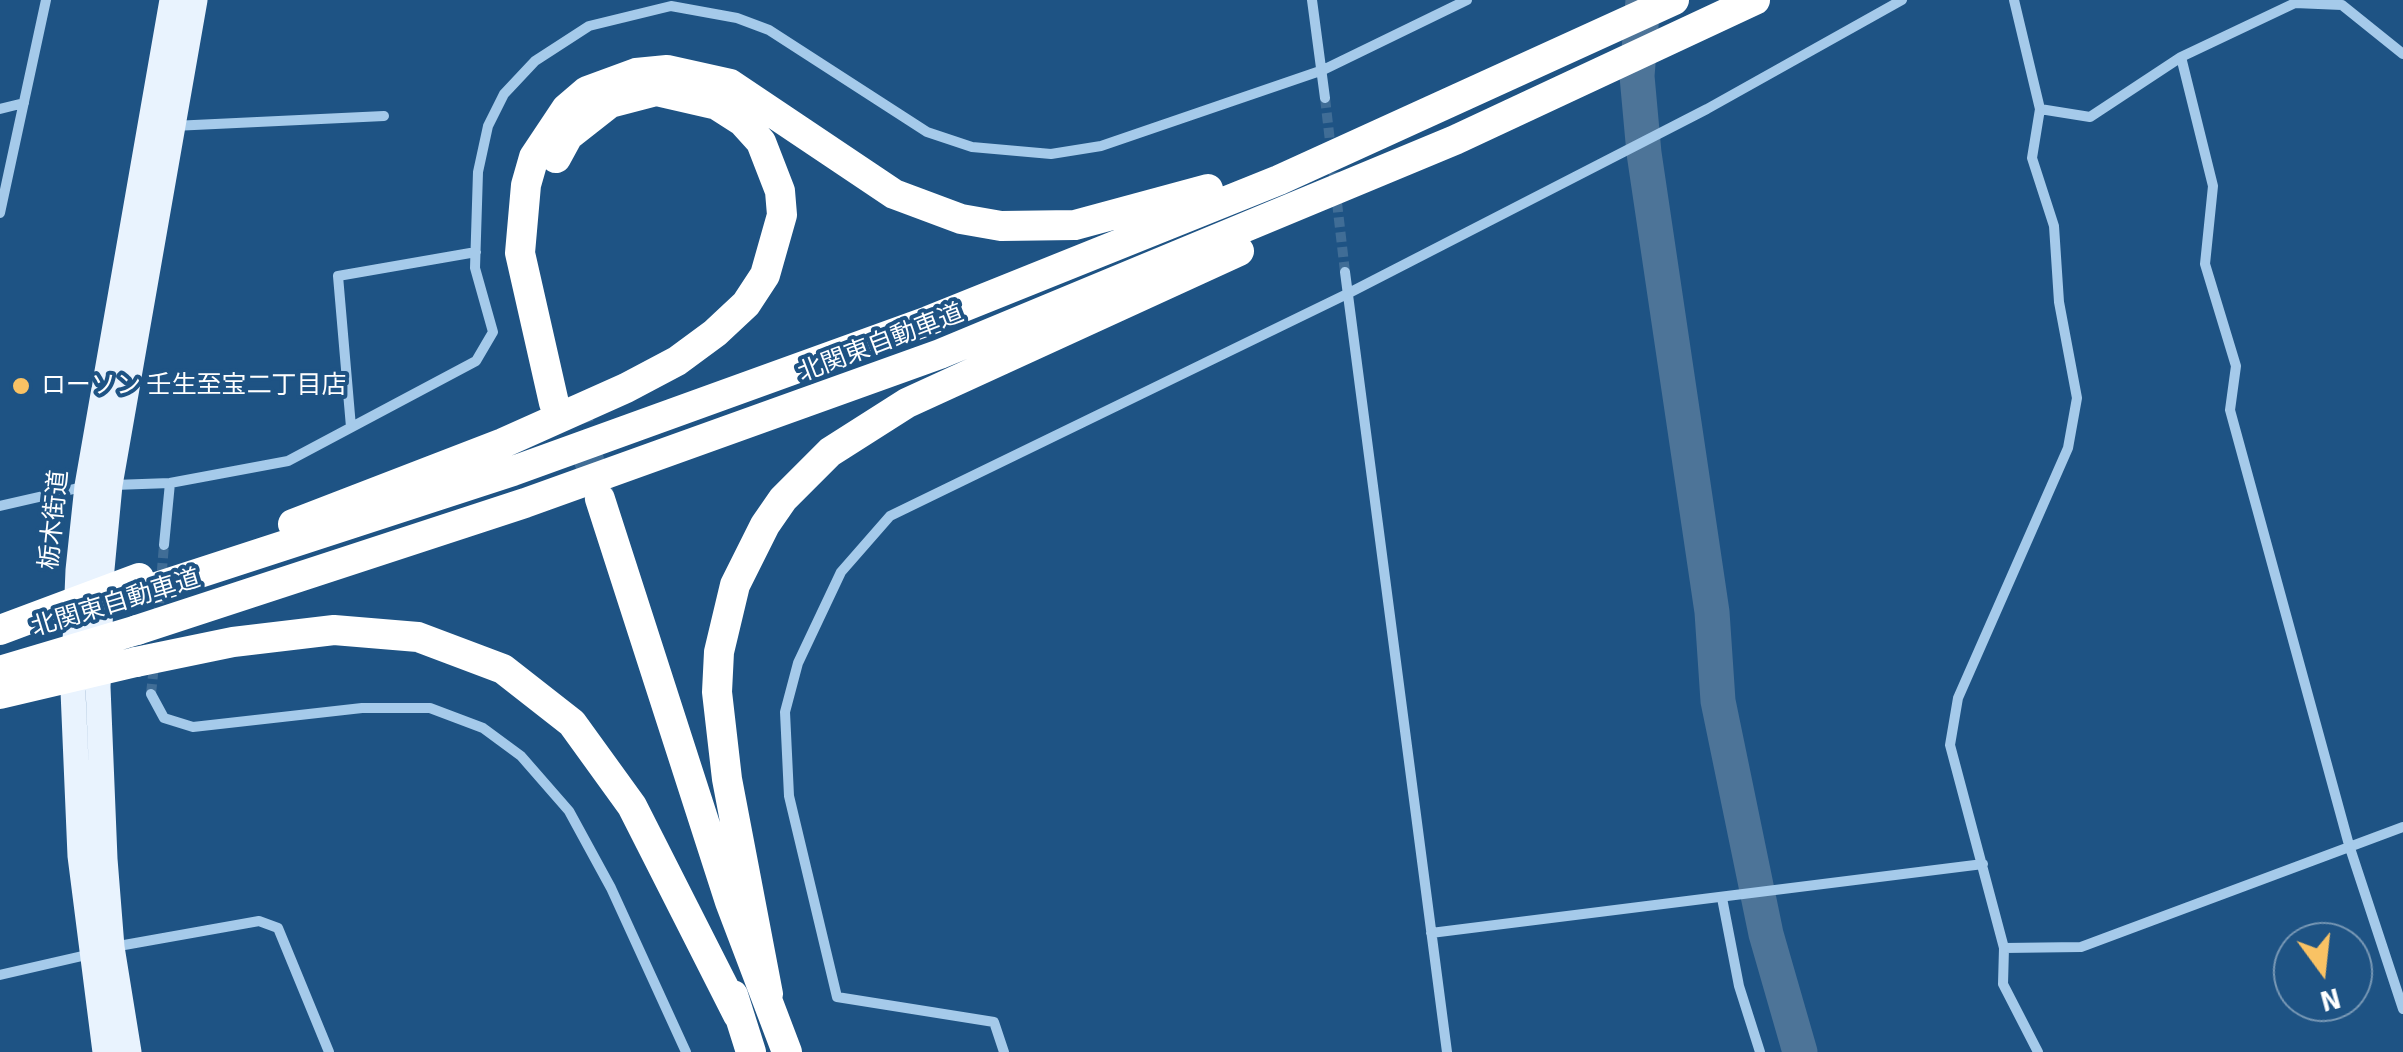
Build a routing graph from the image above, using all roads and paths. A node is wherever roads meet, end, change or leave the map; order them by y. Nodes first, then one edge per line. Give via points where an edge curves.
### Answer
1 (46, 0) edge
2 (172, 0) edge
3 (195, 0) edge
4 (1312, 0) edge
5 (1467, 0) edge
6 (1674, 0) edge
7 (1902, 0) edge
8 (2014, 0) edge
9 (1743, 6) edge
10 (1585, 41) junction
11 (2403, 54) edge
12 (2181, 57) junction
13 (1323, 70) junction
14 (1324, 98) tunnel mouth
15 (24, 103) junction
16 (2040, 109) junction
17 (0, 110) edge
18 (384, 116) dead end
19 (172, 126) junction
20 (1455, 140) junction
21 (0, 213) edge
22 (476, 252) junction
23 (1345, 272) tunnel mouth
24 (1347, 294) junction
25 (352, 427) junction
26 (170, 483) junction
27 (98, 486) junction
28 (0, 506) edge
29 (164, 545) tunnel mouth
30 (139, 586) junction
31 (0, 633) edge
32 (0, 670) edge
33 (0, 694) edge
34 (151, 694) dead end
35 (2403, 827) edge
36 (2349, 845) junction
37 (1983, 864) junction
38 (1722, 898) junction
39 (1431, 934) junction
40 (2004, 948) junction
41 (100, 951) junction
42 (0, 975) edge
43 (768, 994) junction
44 (2403, 1009) edge
45 (738, 1015) junction
46 (105, 1052) edge
47 (129, 1052) edge
48 (329, 1052) edge
49 (686, 1052) edge
50 (751, 1052) edge
51 (787, 1052) edge
52 (1004, 1052) edge
53 (1447, 1052) edge
54 (1760, 1052) edge
55 (2038, 1052) edge

1 - 15 street
2 - 27 main road, 栃木街道
3 - 19 main road, 栃木街道
4 - 13 street
5 - 13 street
6 - 10 highway, 北関東自動車道
7 - 24 street
8 - 16 street
9 - 20 highway, 北関東自動車道
10 - 30 highway, 北関東自動車道 via 1279,180 928,321 513,471
10 - 30 highway via 1436,92 1168,203 1040,227 961,218 894,194 730,84 667,70 610,81 587,91 547,132 534,156 521,216 525,289 562,399 538,245 542,201 568,136 610,103 656,91 717,105 761,142 782,215 765,275 746,304 677,361 626,388
11 - 12 street via 2342,5 2295,2
12 - 16 street via 2090,118
12 - 36 street via 2213,186 2205,264 2236,366 2230,410
13 - 14 street
13 - 22 street via 1101,146 1005,153 927,132 769,30 708,11 640,11 589,26 534,61 504,94 488,126 478,172
15 - 17 street
15 - 21 street
16 - 37 street via 2032,158 2054,226 2077,398 2068,448 1958,698 1950,745
18 - 19 street
19 - 27 main road, 栃木街道
20 - 32 highway, 北関東自動車道, bridge via 940,354 751,425 381,552
20 - 43 highway via 1296,225 907,403 830,452 783,499 736,584 717,692
22 - 25 street via 493,332 476,362
22 - 25 street via 338,276
23 - 24 street
24 - 39 street
24 - 52 street via 890,516 841,572 798,663 785,712 789,796 838,996 994,1022
25 - 26 street via 288,460
26 - 27 street
26 - 29 street
27 - 28 street
27 - 41 main road, 栃木街道
30 - 31 highway, bridge
33 - 45 highway, bridge via 233,642 334,630 418,637 503,670 572,724 622,791
34 - 49 street via 164,718 193,727 430,708 483,728 521,756 569,811
35 - 36 street
36 - 40 street via 2080,947
36 - 44 street
37 - 38 street
37 - 40 street
38 - 39 street
38 - 54 street
39 - 53 street
40 - 55 street via 2003,984
41 - 42 street
41 - 46 main road, 栃木街道
41 - 47 main road, 栃木街道
41 - 48 street via 259,921 278,928
43 - 45 highway via 592,502
43 - 51 highway
45 - 50 highway

